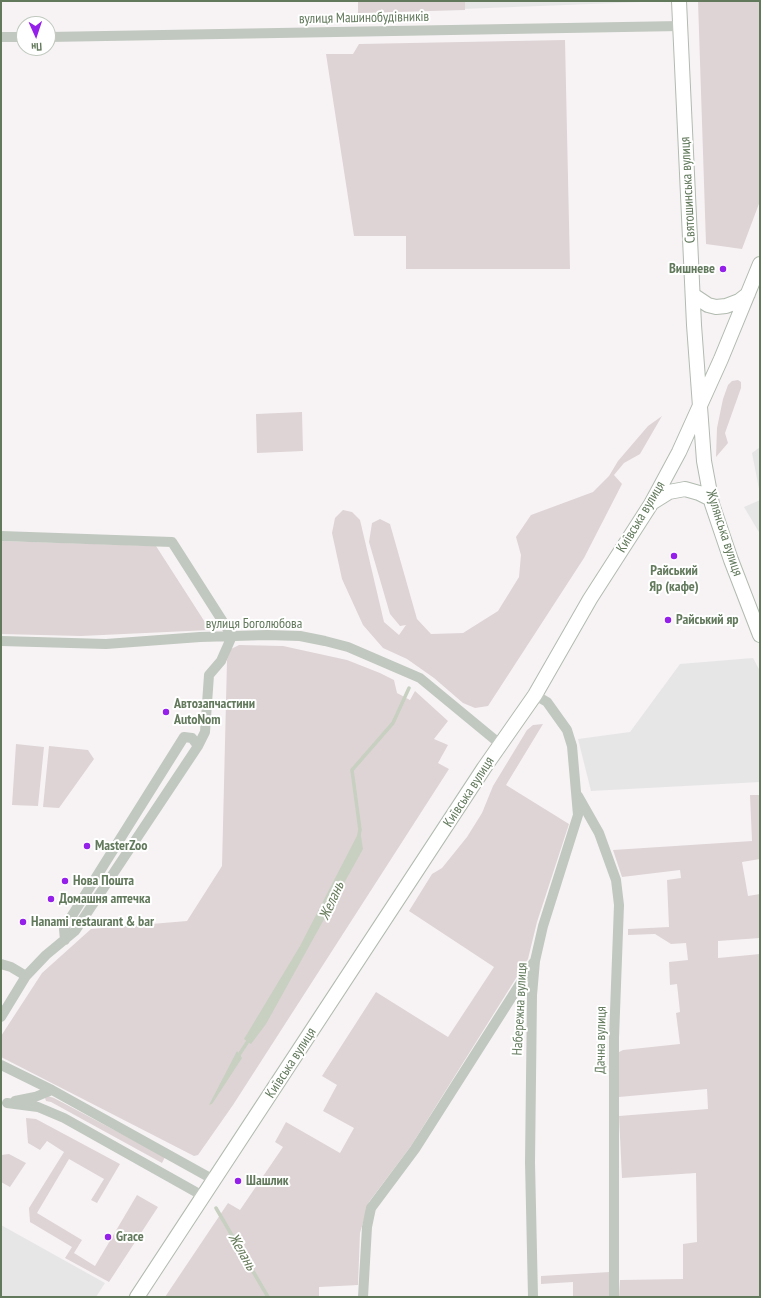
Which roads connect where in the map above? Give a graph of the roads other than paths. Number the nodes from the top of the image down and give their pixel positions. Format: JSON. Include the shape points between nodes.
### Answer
{"nodes":[{"id":1,"x":679,"y":1,"type":"edge"},
{"id":2,"x":681,"y":26,"type":"junction"},
{"id":3,"x":16,"y":37,"type":"edge"},
{"id":4,"x":56,"y":37,"type":"edge"},
{"id":5,"x":1,"y":38,"type":"edge"},
{"id":6,"x":760,"y":264,"type":"edge"},
{"id":7,"x":748,"y":294,"type":"junction"},
{"id":8,"x":693,"y":296,"type":"junction"},
{"id":9,"x":701,"y":403,"type":"junction"},
{"id":10,"x":711,"y":499,"type":"junction"},
{"id":11,"x":651,"y":504,"type":"junction"},
{"id":12,"x":1,"y":536,"type":"edge"},
{"id":13,"x":760,"y":635,"type":"edge"},
{"id":14,"x":232,"y":636,"type":"junction"},
{"id":15,"x":1,"y":641,"type":"edge"},
{"id":16,"x":535,"y":695,"type":"junction"},
{"id":17,"x":500,"y":744,"type":"junction"},
{"id":18,"x":198,"y":746,"type":"junction"},
{"id":19,"x":575,"y":792,"type":"junction"},
{"id":20,"x":65,"y":940,"type":"junction"},
{"id":21,"x":535,"y":961,"type":"junction"},
{"id":22,"x":1,"y":964,"type":"edge"},
{"id":23,"x":26,"y":976,"type":"junction"},
{"id":24,"x":1,"y":1017,"type":"edge"},
{"id":25,"x":1,"y":1065,"type":"edge"},
{"id":26,"x":52,"y":1090,"type":"junction"},
{"id":27,"x":4,"y":1104,"type":"edge"},
{"id":28,"x":214,"y":1180,"type":"junction"},
{"id":29,"x":203,"y":1196,"type":"junction"},
{"id":30,"x":137,"y":1297,"type":"edge"},
{"id":31,"x":363,"y":1297,"type":"edge"},
{"id":32,"x":533,"y":1297,"type":"edge"},
{"id":33,"x":614,"y":1297,"type":"edge"}],
"edges":[{"from":1,"to":2,"type":"main road","name":"Святошинська вулиця"},
{"from":2,"to":4,"type":"street","name":"вулиця Машинобудівників"},
{"from":2,"to":8,"type":"main road","name":"Святошинська вулиця"},
{"from":3,"to":5,"type":"street"},
{"from":6,"to":7,"type":"main road","name":"Київська вулиця"},
{"from":7,"to":8,"type":"main road","via":[[739,301],[716,307]]},
{"from":7,"to":9,"type":"main road","name":"Київська вулиця"},
{"from":8,"to":9,"type":"main road","name":"Святошинська вулиця"},
{"from":9,"to":10,"type":"main road","name":"Жулянська вулиця","via":[[704,461]]},
{"from":9,"to":11,"type":"main road","name":"Київська вулиця","via":[[679,452]]},
{"from":10,"to":11,"type":"main road","via":[[685,489],[669,492]]},
{"from":10,"to":13,"type":"main road","name":"Жулянська вулиця","via":[[730,560]]},
{"from":11,"to":16,"type":"main road","name":"Київська вулиця","via":[[590,599]]},
{"from":12,"to":14,"type":"street","via":[[172,542]]},
{"from":14,"to":15,"type":"street","name":"вулиця Боголюбова","via":[[106,644]]},
{"from":14,"to":17,"type":"street","name":"вулиця Боголюбова","via":[[300,636],[348,647],[420,678]]},
{"from":14,"to":18,"type":"street","via":[[221,661],[209,675],[205,732]]},
{"from":16,"to":17,"type":"main road","name":"Київська вулиця"},
{"from":16,"to":19,"type":"street","name":"Набережна вулиця","via":[[547,702],[567,730],[572,746]]},
{"from":17,"to":28,"type":"main road","name":"Київська вулиця"},
{"from":18,"to":20,"type":"street","via":[[75,931]]},
{"from":18,"to":20,"type":"street","via":[[192,738],[184,737],[68,922],[64,929]]},
{"from":19,"to":21,"type":"street","name":"Набережна вулиця","via":[[578,816],[543,926]]},
{"from":19,"to":33,"type":"street","name":"Дачна вулиця","via":[[599,833],[616,880],[619,905],[614,1038]]},
{"from":20,"to":23,"type":"street"},
{"from":21,"to":31,"type":"street","via":[[415,1150],[372,1208],[367,1227]]},
{"from":21,"to":32,"type":"street","name":"Набережна вулиця","via":[[532,995],[530,1162]]},
{"from":22,"to":23,"type":"street"},
{"from":23,"to":24,"type":"street"},
{"from":25,"to":26,"type":"street"},
{"from":26,"to":27,"type":"street"},
{"from":26,"to":28,"type":"street"},
{"from":27,"to":29,"type":"street","via":[[38,1107],[64,1118]]},
{"from":28,"to":29,"type":"main road","name":"Київська вулиця"},
{"from":29,"to":30,"type":"main road","name":"Київська вулиця"}]}
